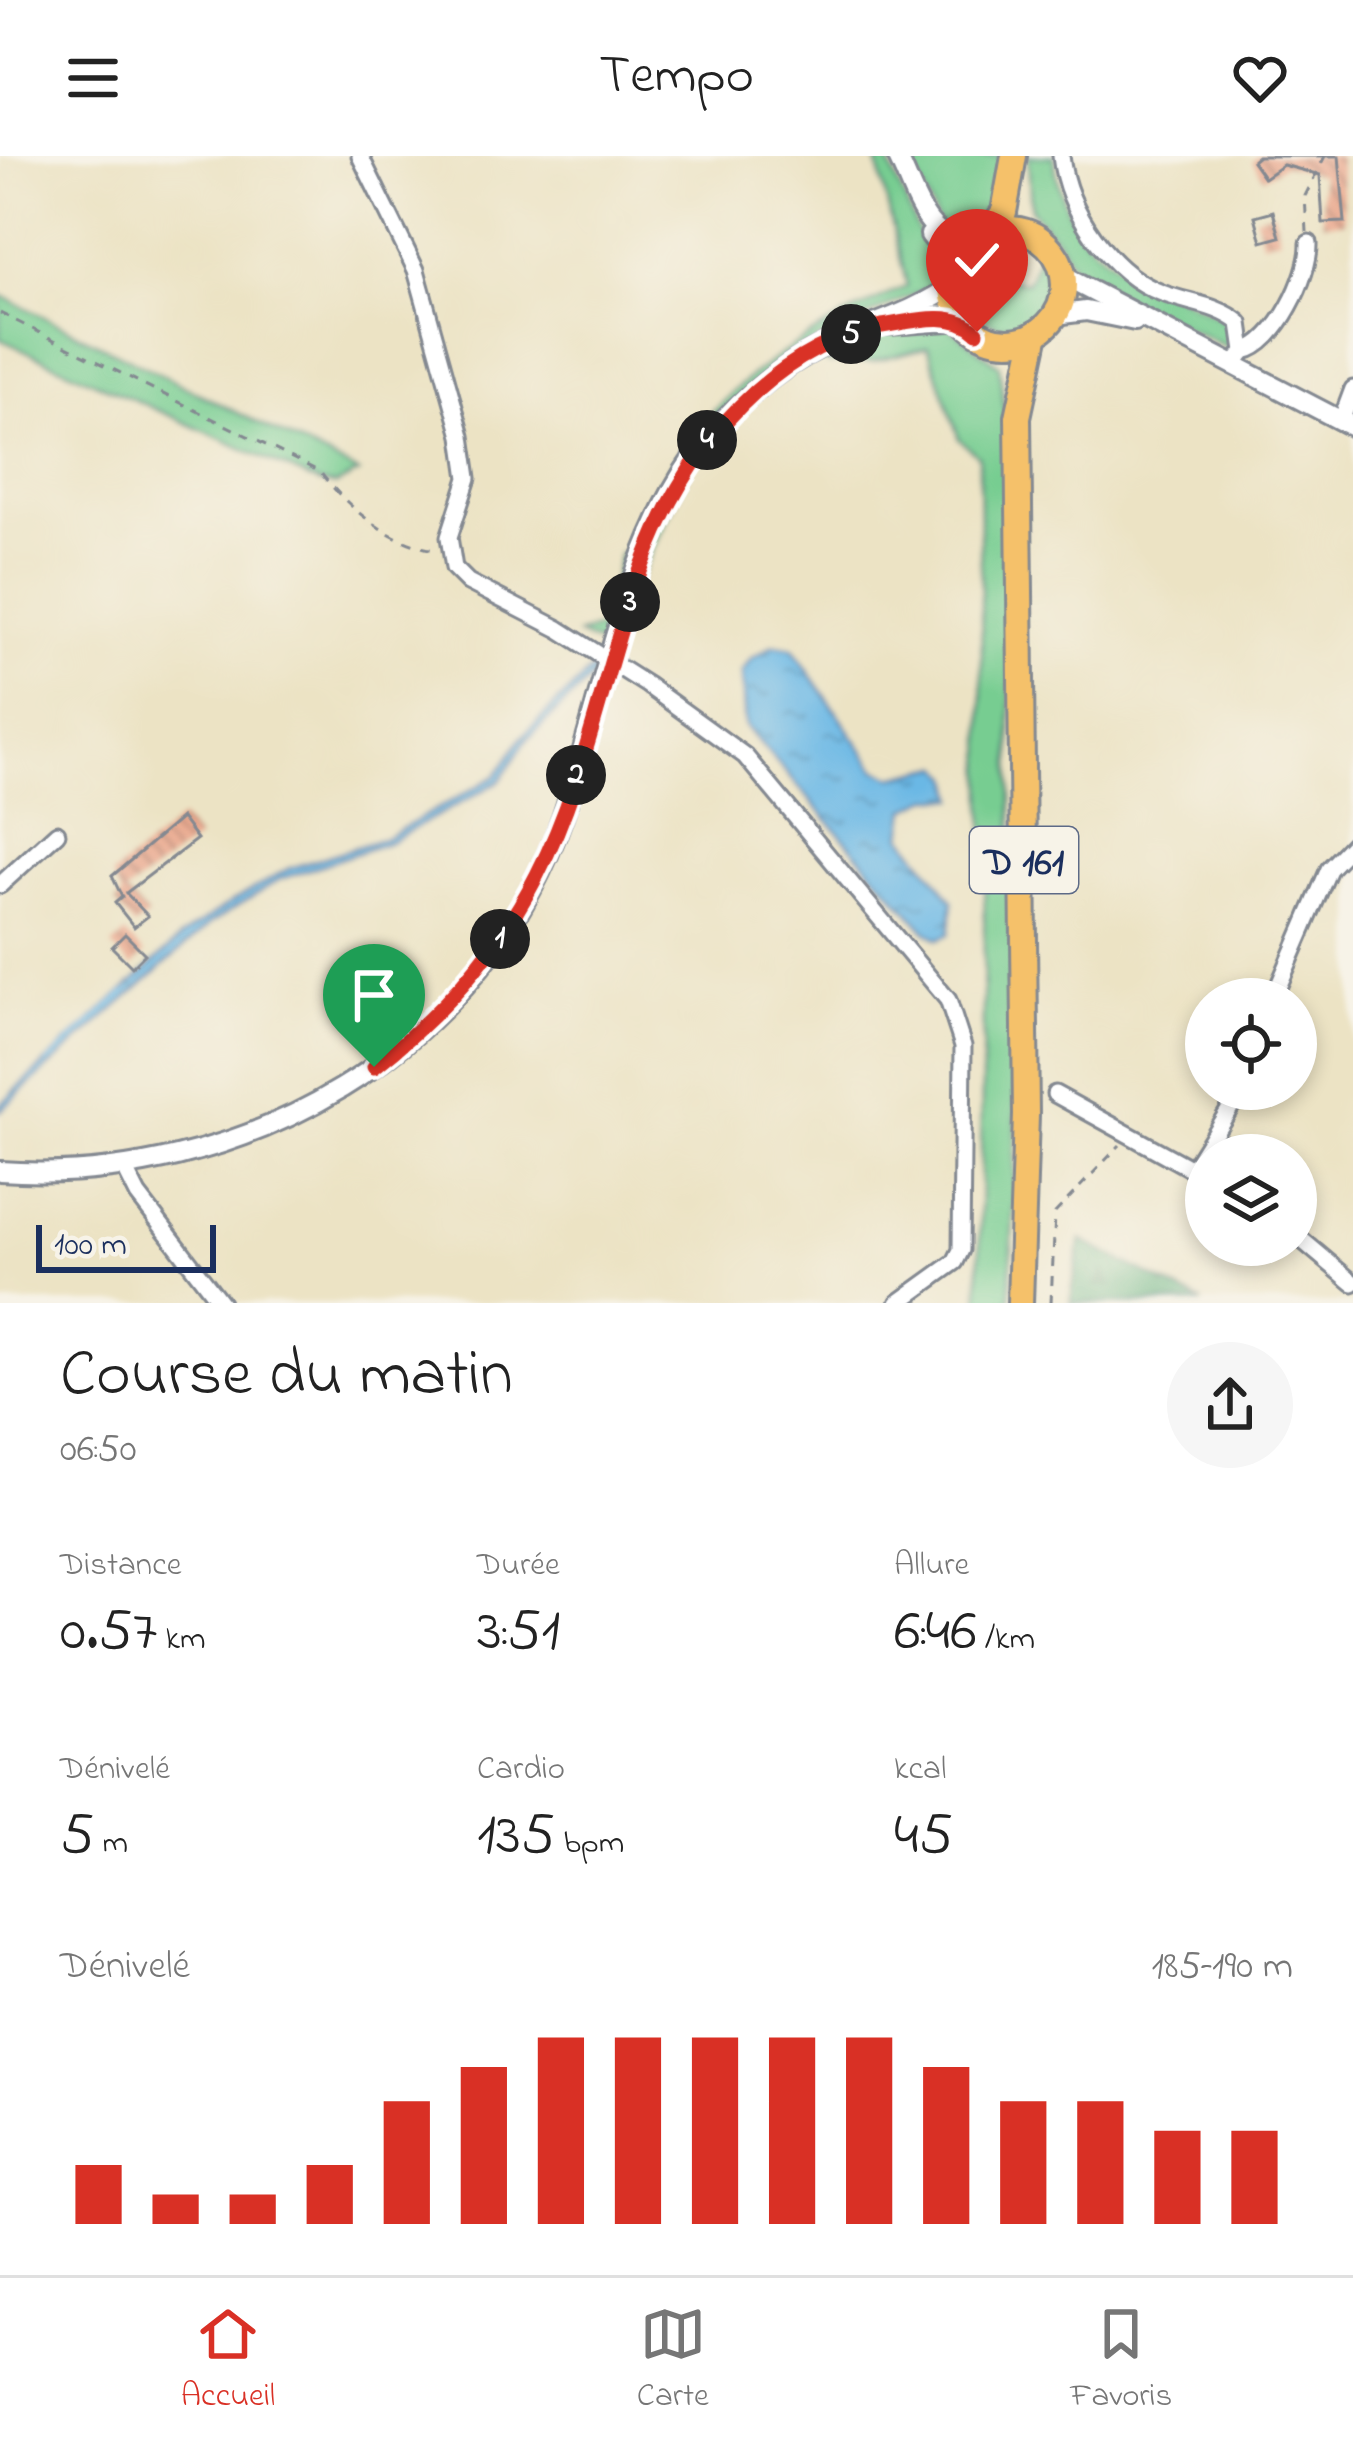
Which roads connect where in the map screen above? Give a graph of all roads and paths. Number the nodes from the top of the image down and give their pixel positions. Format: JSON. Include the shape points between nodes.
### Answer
{"nodes":[{"id":1,"x":360,"y":156,"type":"edge"},
{"id":2,"x":897,"y":156,"type":"edge"},
{"id":3,"x":1016,"y":156,"type":"edge"},
{"id":4,"x":1060,"y":156,"type":"edge"},
{"id":5,"x":1325,"y":156,"type":"edge"},
{"id":6,"x":1031,"y":234,"type":"junction"},
{"id":7,"x":1309,"y":244,"type":"joint"},
{"id":8,"x":966,"y":257,"type":"junction"},
{"id":9,"x":1063,"y":276,"type":"junction"},
{"id":10,"x":0,"y":313,"type":"edge"},
{"id":11,"x":964,"y":320,"type":"junction"},
{"id":12,"x":1046,"y":324,"type":"junction"},
{"id":13,"x":1157,"y":325,"type":"junction"},
{"id":14,"x":860,"y":330,"type":"junction"},
{"id":15,"x":994,"y":339,"type":"junction"},
{"id":16,"x":1239,"y":358,"type":"junction"},
{"id":17,"x":1353,"y":389,"type":"edge"},
{"id":18,"x":1018,"y":417,"type":"junction"},
{"id":19,"x":1347,"y":424,"type":"edge"},
{"id":20,"x":448,"y":552,"type":"junction"},
{"id":21,"x":611,"y":663,"type":"junction"},
{"id":22,"x":57,"y":833,"type":"dead end"},
{"id":23,"x":1353,"y":844,"type":"edge"},
{"id":24,"x":0,"y":885,"type":"edge"},
{"id":25,"x":1282,"y":978,"type":"edge"},
{"id":26,"x":1055,"y":1094,"type":"dead end"},
{"id":27,"x":1129,"y":1136,"type":"junction"},
{"id":28,"x":1185,"y":1166,"type":"edge"},
{"id":29,"x":125,"y":1169,"type":"junction"},
{"id":30,"x":0,"y":1172,"type":"edge"},
{"id":31,"x":1317,"y":1253,"type":"edge"},
{"id":32,"x":1353,"y":1283,"type":"edge"},
{"id":33,"x":221,"y":1303,"type":"edge"},
{"id":34,"x":898,"y":1303,"type":"edge"},
{"id":35,"x":1020,"y":1303,"type":"edge"},
{"id":36,"x":1051,"y":1303,"type":"edge"}],
"edges":[{"from":1,"to":20,"type":"street","via":[[416,270],[462,436],[468,478]]},
{"from":2,"to":8,"type":"street","via":[[919,208]]},
{"from":3,"to":6,"type":"main road"},
{"from":3,"to":8,"type":"main road","via":[[1004,212]]},
{"from":4,"to":16,"type":"street","via":[[1075,206],[1107,254],[1145,286],[1240,323]]},
{"from":5,"to":7,"type":"path","via":[[1305,196]]},
{"from":6,"to":8,"type":"main road"},
{"from":6,"to":9,"type":"main road"},
{"from":7,"to":16,"type":"street","via":[[1304,273],[1263,344]]},
{"from":8,"to":11,"type":"main road"},
{"from":8,"to":14,"type":"street","via":[[936,298]]},
{"from":9,"to":12,"type":"main road"},
{"from":9,"to":13,"type":"street"},
{"from":10,"to":20,"type":"path","via":[[320,472],[343,501],[396,538]]},
{"from":11,"to":14,"type":"street"},
{"from":11,"to":15,"type":"main road"},
{"from":12,"to":13,"type":"street","via":[[1086,311]]},
{"from":12,"to":15,"type":"main road"},
{"from":12,"to":18,"type":"main road","number":"D 161"},
{"from":13,"to":16,"type":"street"},
{"from":14,"to":21,"type":"street","via":[[784,369],[697,453],[652,533]]},
{"from":15,"to":18,"type":"main road","number":"D 161","via":[[1010,369]]},
{"from":16,"to":19,"type":"street"},
{"from":17,"to":19,"type":"street"},
{"from":18,"to":35,"type":"main road","number":"D 161","via":[[1026,1115]]},
{"from":20,"to":21,"type":"street","via":[[468,582]]},
{"from":21,"to":29,"type":"street","via":[[537,875],[505,932],[445,1006],[374,1067],[302,1112],[224,1147]]},
{"from":21,"to":34,"type":"street","via":[[745,756],[948,1000],[963,1046],[961,1250]]},
{"from":22,"to":24,"type":"street"},
{"from":23,"to":25,"type":"street","via":[[1329,869]]},
{"from":26,"to":27,"type":"street"},
{"from":27,"to":28,"type":"street"},
{"from":27,"to":36,"type":"path","via":[[1055,1213]]},
{"from":29,"to":30,"type":"street"},
{"from":29,"to":33,"type":"street"},
{"from":31,"to":32,"type":"street"}]}
